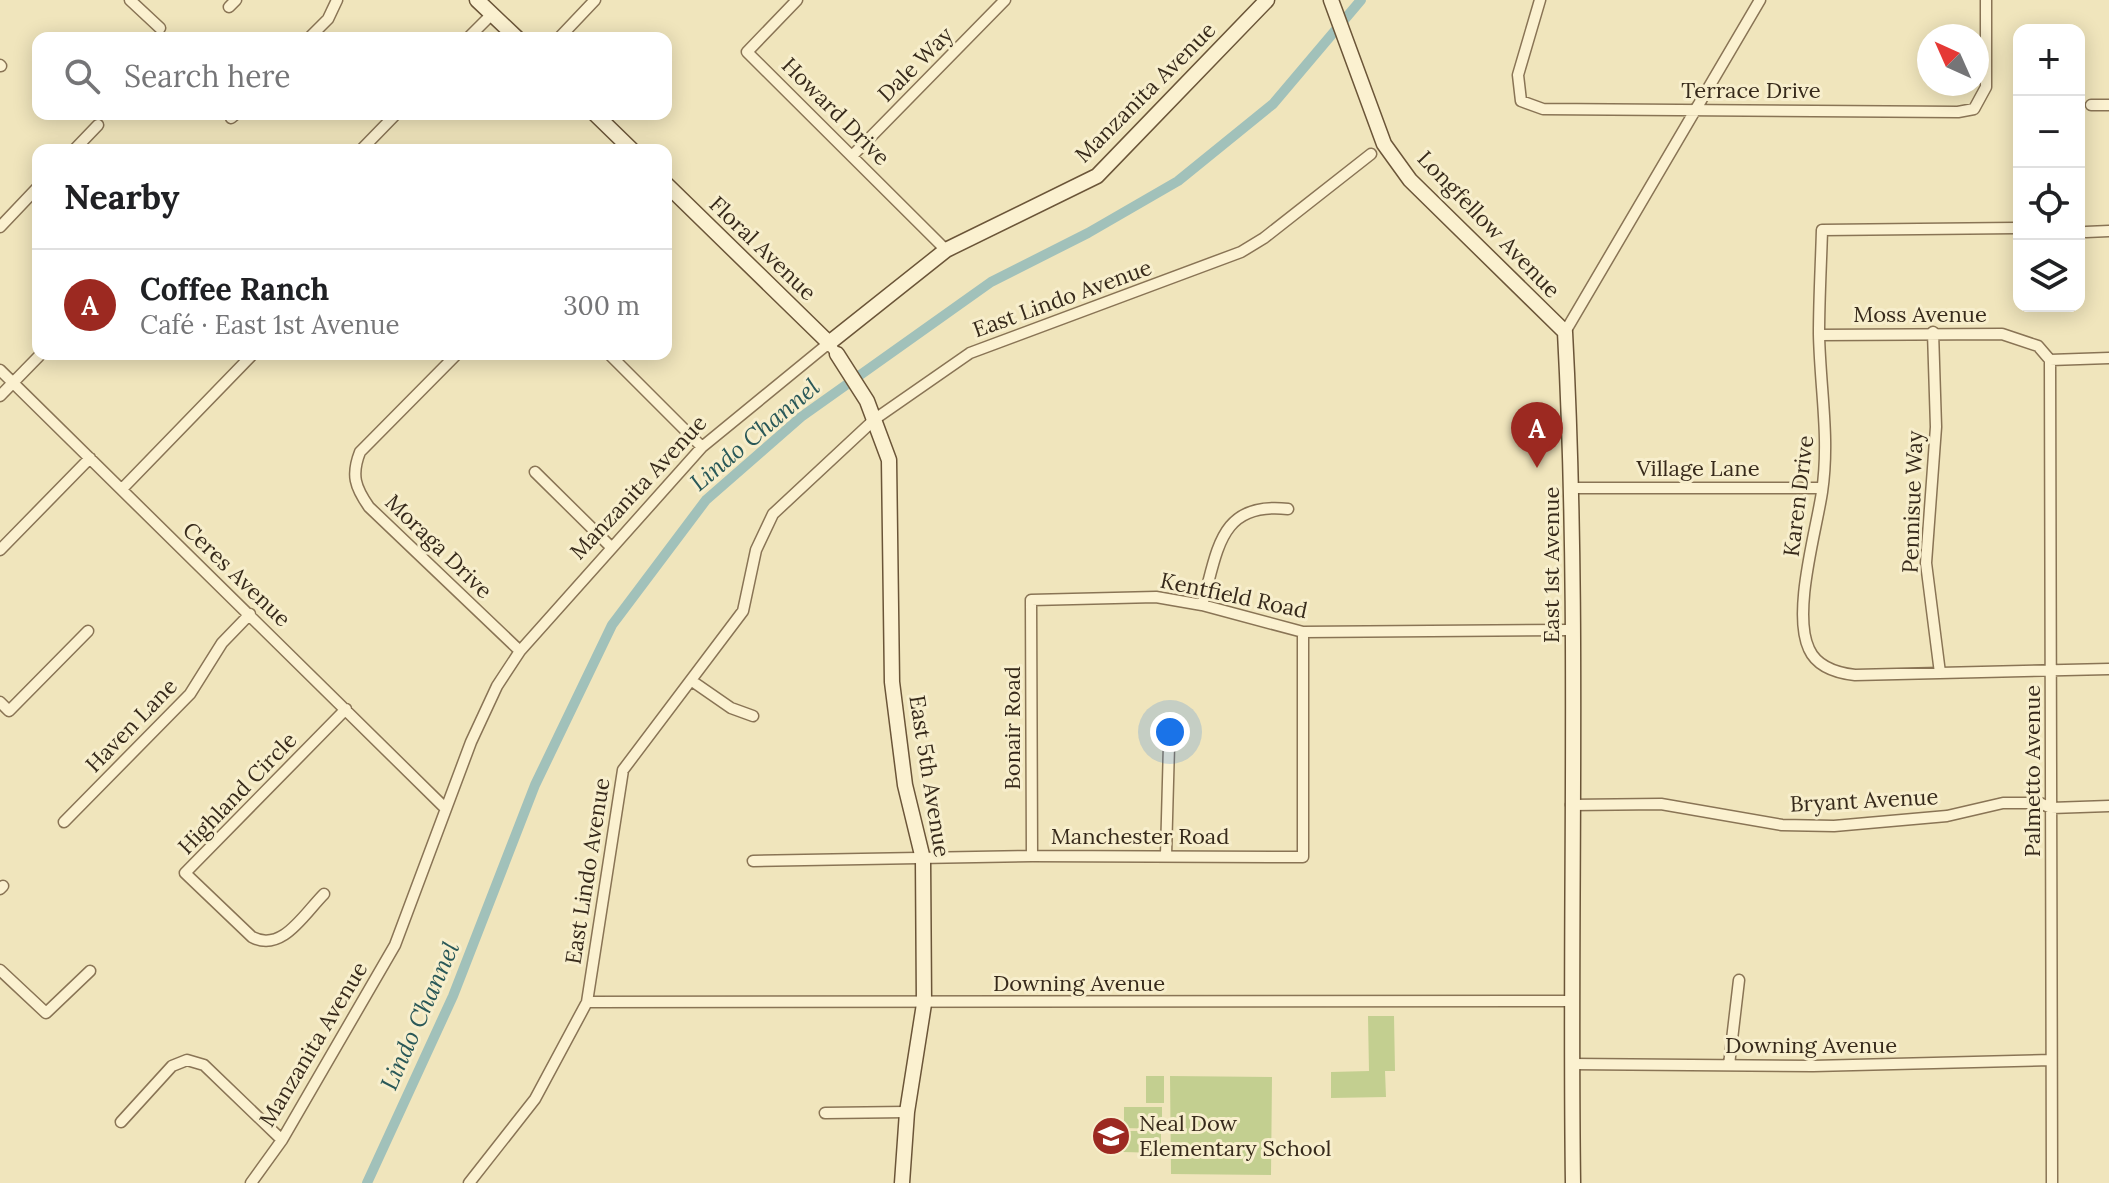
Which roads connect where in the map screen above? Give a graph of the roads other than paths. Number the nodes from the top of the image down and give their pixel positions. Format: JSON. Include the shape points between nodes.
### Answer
{"nodes":[{"id":1,"x":130,"y":0,"type":"edge"},
{"id":2,"x":337,"y":0,"type":"edge"},
{"id":3,"x":477,"y":0,"type":"edge"},
{"id":4,"x":595,"y":0,"type":"edge"},
{"id":5,"x":797,"y":0,"type":"edge"},
{"id":6,"x":1005,"y":0,"type":"edge"},
{"id":7,"x":1267,"y":0,"type":"edge"},
{"id":8,"x":1331,"y":0,"type":"edge"},
{"id":9,"x":1540,"y":0,"type":"edge"},
{"id":10,"x":1760,"y":0,"type":"edge"},
{"id":11,"x":1986,"y":0,"type":"edge"},
{"id":12,"x":492,"y":14,"type":"junction"},
{"id":13,"x":160,"y":28,"type":"dead end"},
{"id":14,"x":315,"y":32,"type":"edge"},
{"id":15,"x":474,"y":32,"type":"edge"},
{"id":16,"x":511,"y":32,"type":"edge"},
{"id":17,"x":565,"y":32,"type":"edge"},
{"id":18,"x":2091,"y":105,"type":"dead end"},
{"id":19,"x":2109,"y":105,"type":"edge"},
{"id":20,"x":1696,"y":110,"type":"junction"},
{"id":21,"x":390,"y":120,"type":"edge"},
{"id":22,"x":601,"y":120,"type":"edge"},
{"id":23,"x":98,"y":125,"type":"dead end"},
{"id":24,"x":80,"y":144,"type":"edge"},
{"id":25,"x":367,"y":144,"type":"edge"},
{"id":26,"x":626,"y":144,"type":"edge"},
{"id":27,"x":1371,"y":154,"type":"dead end"},
{"id":28,"x":852,"y":156,"type":"junction"},
{"id":29,"x":672,"y":190,"type":"edge"},
{"id":30,"x":32,"y":193,"type":"edge"},
{"id":31,"x":0,"y":227,"type":"edge"},
{"id":32,"x":2013,"y":228,"type":"edge"},
{"id":33,"x":2109,"y":231,"type":"edge"},
{"id":34,"x":2086,"y":232,"type":"dead end"},
{"id":35,"x":946,"y":250,"type":"junction"},
{"id":36,"x":1565,"y":332,"type":"junction"},
{"id":37,"x":1933,"y":332,"type":"junction"},
{"id":38,"x":1819,"y":335,"type":"junction"},
{"id":39,"x":833,"y":349,"type":"junction"},
{"id":40,"x":2109,"y":358,"type":"edge"},
{"id":41,"x":35,"y":360,"type":"edge"},
{"id":42,"x":247,"y":360,"type":"edge"},
{"id":43,"x":451,"y":360,"type":"edge"},
{"id":44,"x":615,"y":360,"type":"edge"},
{"id":45,"x":2050,"y":360,"type":"junction"},
{"id":46,"x":0,"y":370,"type":"edge"},
{"id":47,"x":13,"y":383,"type":"junction"},
{"id":48,"x":0,"y":396,"type":"edge"},
{"id":49,"x":875,"y":419,"type":"junction"},
{"id":50,"x":702,"y":447,"type":"junction"},
{"id":51,"x":90,"y":458,"type":"junction"},
{"id":52,"x":535,"y":472,"type":"dead end"},
{"id":53,"x":1574,"y":488,"type":"junction"},
{"id":54,"x":1822,"y":488,"type":"junction"},
{"id":55,"x":122,"y":489,"type":"junction"},
{"id":56,"x":1288,"y":509,"type":"dead end"},
{"id":57,"x":611,"y":547,"type":"junction"},
{"id":58,"x":0,"y":550,"type":"edge"},
{"id":59,"x":1031,"y":600,"type":"joint"},
{"id":60,"x":1202,"y":605,"type":"junction"},
{"id":61,"x":250,"y":614,"type":"junction"},
{"id":62,"x":1572,"y":630,"type":"junction"},
{"id":63,"x":88,"y":631,"type":"dead end"},
{"id":64,"x":1303,"y":632,"type":"junction"},
{"id":65,"x":520,"y":651,"type":"junction"},
{"id":66,"x":2109,"y":669,"type":"edge"},
{"id":67,"x":2053,"y":670,"type":"junction"},
{"id":68,"x":1940,"y":673,"type":"junction"},
{"id":69,"x":692,"y":681,"type":"junction"},
{"id":70,"x":0,"y":702,"type":"edge"},
{"id":71,"x":346,"y":709,"type":"junction"},
{"id":72,"x":753,"y":716,"type":"dead end"},
{"id":73,"x":1169,"y":745,"type":"dead end"},
{"id":74,"x":1571,"y":805,"type":"junction"},
{"id":75,"x":2109,"y":806,"type":"edge"},
{"id":76,"x":444,"y":807,"type":"junction"},
{"id":77,"x":2051,"y":808,"type":"junction"},
{"id":78,"x":64,"y":822,"type":"dead end"},
{"id":79,"x":1166,"y":855,"type":"junction"},
{"id":80,"x":1032,"y":856,"type":"junction"},
{"id":81,"x":923,"y":859,"type":"junction"},
{"id":82,"x":753,"y":861,"type":"dead end"},
{"id":83,"x":324,"y":894,"type":"dead end"},
{"id":84,"x":0,"y":970,"type":"edge"},
{"id":85,"x":90,"y":971,"type":"dead end"},
{"id":86,"x":1739,"y":980,"type":"dead end"},
{"id":87,"x":1571,"y":1001,"type":"junction"},
{"id":88,"x":587,"y":1002,"type":"junction"},
{"id":89,"x":924,"y":1004,"type":"junction"},
{"id":90,"x":2051,"y":1060,"type":"junction"},
{"id":91,"x":1571,"y":1064,"type":"junction"},
{"id":92,"x":1729,"y":1065,"type":"junction"},
{"id":93,"x":907,"y":1112,"type":"junction"},
{"id":94,"x":825,"y":1113,"type":"dead end"},
{"id":95,"x":121,"y":1122,"type":"dead end"},
{"id":96,"x":282,"y":1140,"type":"junction"},
{"id":97,"x":251,"y":1183,"type":"edge"},
{"id":98,"x":469,"y":1183,"type":"edge"},
{"id":99,"x":902,"y":1183,"type":"edge"},
{"id":100,"x":1573,"y":1183,"type":"edge"},
{"id":101,"x":2052,"y":1183,"type":"edge"}],
"edges":[{"from":1,"to":13,"type":"street"},
{"from":2,"to":14,"type":"street"},
{"from":3,"to":12,"type":"street"},
{"from":4,"to":17,"type":"street"},
{"from":5,"to":28,"type":"street","name":"Howard Drive","via":[[747,52]]},
{"from":6,"to":28,"type":"street","name":"Dale Way"},
{"from":7,"to":35,"type":"street","name":"Manzanita Avenue","via":[[1097,176]]},
{"from":8,"to":36,"type":"street","name":"Longfellow Avenue","via":[[1384,144],[1410,180]]},
{"from":9,"to":20,"type":"street","name":"Terrace Drive","via":[[1518,75],[1521,101],[1543,109]]},
{"from":10,"to":20,"type":"street"},
{"from":11,"to":20,"type":"street","name":"Terrace Drive","via":[[1986,87],[1974,109]]},
{"from":12,"to":15,"type":"street"},
{"from":12,"to":16,"type":"street"},
{"from":18,"to":19,"type":"street"},
{"from":20,"to":36,"type":"street"},
{"from":21,"to":25,"type":"street"},
{"from":22,"to":26,"type":"street"},
{"from":23,"to":24,"type":"street"},
{"from":27,"to":49,"type":"street","name":"East Lindo Avenue","via":[[1241,252],[1005,337],[970,353]]},
{"from":28,"to":35,"type":"street","name":"Howard Drive"},
{"from":29,"to":39,"type":"street","name":"Floral Avenue"},
{"from":30,"to":31,"type":"street"},
{"from":32,"to":38,"type":"street","name":"Karen Drive","via":[[1822,230]]},
{"from":33,"to":34,"type":"street"},
{"from":35,"to":39,"type":"street","name":"Manzanita Avenue"},
{"from":36,"to":53,"type":"street","name":"East 1st Avenue"},
{"from":37,"to":38,"type":"street","name":"Moss Avenue"},
{"from":37,"to":45,"type":"street","name":"Moss Avenue","via":[[2002,334],[2038,346]]},
{"from":37,"to":68,"type":"street","name":"Pennisue Way","via":[[1936,427],[1926,563]]},
{"from":38,"to":54,"type":"street","name":"Karen Drive","via":[[1827,435]]},
{"from":39,"to":49,"type":"street","name":"East 5th Avenue"},
{"from":39,"to":50,"type":"street","name":"Manzanita Avenue"},
{"from":40,"to":45,"type":"street"},
{"from":41,"to":47,"type":"street"},
{"from":42,"to":55,"type":"street"},
{"from":43,"to":65,"type":"street","name":"Moraga Drive","via":[[360,452],[353,471],[357,491]]},
{"from":44,"to":50,"type":"street"},
{"from":45,"to":67,"type":"street","name":"Palmetto Avenue"},
{"from":46,"to":47,"type":"street","name":"Ceres Avenue"},
{"from":47,"to":48,"type":"street"},
{"from":47,"to":51,"type":"street","name":"Ceres Avenue"},
{"from":49,"to":69,"type":"street","name":"East Lindo Avenue","via":[[773,514],[756,550],[743,611]]},
{"from":49,"to":81,"type":"street","name":"East 5th Avenue","via":[[892,489],[892,682]]},
{"from":50,"to":57,"type":"street","name":"Manzanita Avenue"},
{"from":51,"to":55,"type":"street","name":"Ceres Avenue"},
{"from":51,"to":58,"type":"street"},
{"from":52,"to":57,"type":"street"},
{"from":53,"to":54,"type":"street","name":"Village Lane"},
{"from":53,"to":62,"type":"street","name":"East 1st Avenue"},
{"from":54,"to":68,"type":"street","name":"Karen Drive","via":[[1807,580],[1804,620],[1809,651],[1840,673]]},
{"from":55,"to":61,"type":"street","name":"Ceres Avenue"},
{"from":56,"to":60,"type":"street","via":[[1250,510],[1230,524]]},
{"from":57,"to":65,"type":"street","name":"Manzanita Avenue"},
{"from":59,"to":60,"type":"street","name":"Kentfield Road","via":[[1131,596]]},
{"from":59,"to":80,"type":"street","name":"Bonair Road"},
{"from":60,"to":64,"type":"street","name":"Kentfield Road"},
{"from":61,"to":71,"type":"street","name":"Ceres Avenue"},
{"from":61,"to":78,"type":"street","name":"Haven Lane","via":[[222,643],[190,694]]},
{"from":62,"to":64,"type":"street","name":"Kentfield Road"},
{"from":62,"to":74,"type":"street","name":"East 1st Avenue"},
{"from":63,"to":70,"type":"street","via":[[9,711]]},
{"from":64,"to":79,"type":"street","name":"Manchester Road","via":[[1303,857]]},
{"from":65,"to":76,"type":"street","name":"Manzanita Avenue","via":[[484,712]]},
{"from":66,"to":67,"type":"street","name":"Karen Drive"},
{"from":67,"to":68,"type":"street","name":"Karen Drive"},
{"from":67,"to":77,"type":"street","name":"Palmetto Avenue"},
{"from":69,"to":72,"type":"street","via":[[731,708]]},
{"from":69,"to":88,"type":"street","name":"East Lindo Avenue","via":[[629,760],[619,781]]},
{"from":71,"to":76,"type":"street","name":"Ceres Avenue"},
{"from":71,"to":83,"type":"street","name":"Highland Circle","via":[[185,873],[264,944],[276,942]]},
{"from":73,"to":79,"type":"street"},
{"from":74,"to":77,"type":"street","name":"Bryant Avenue","via":[[1661,804],[1782,825],[1834,826],[1947,816],[2003,803]]},
{"from":74,"to":87,"type":"street","name":"East 1st Avenue"},
{"from":75,"to":77,"type":"street","name":"Bryant Avenue"},
{"from":76,"to":96,"type":"street","name":"Manzanita Avenue","via":[[395,945]]},
{"from":77,"to":90,"type":"street","name":"Palmetto Avenue"},
{"from":79,"to":80,"type":"street","name":"Manchester Road"},
{"from":80,"to":81,"type":"street","name":"Manchester Road"},
{"from":81,"to":82,"type":"street","name":"Manchester Road"},
{"from":81,"to":89,"type":"street","name":"East 5th Avenue"},
{"from":84,"to":85,"type":"street","via":[[46,1013]]},
{"from":86,"to":92,"type":"street"},
{"from":87,"to":89,"type":"street","name":"Downing Avenue"},
{"from":87,"to":91,"type":"street","name":"East 1st Avenue"},
{"from":88,"to":89,"type":"street","name":"Downing Avenue"},
{"from":88,"to":98,"type":"street","name":"East Lindo Avenue","via":[[535,1099]]},
{"from":89,"to":93,"type":"street","name":"East 5th Avenue"},
{"from":90,"to":92,"type":"street","name":"Downing Avenue"},
{"from":90,"to":101,"type":"street","name":"Palmetto Avenue"},
{"from":91,"to":92,"type":"street","name":"Downing Avenue"},
{"from":91,"to":100,"type":"street","name":"East 1st Avenue"},
{"from":93,"to":94,"type":"street"},
{"from":93,"to":99,"type":"street","name":"East 5th Avenue"},
{"from":95,"to":96,"type":"street","via":[[172,1066],[187,1060],[204,1065]]},
{"from":96,"to":97,"type":"street","name":"Manzanita Avenue"}]}
